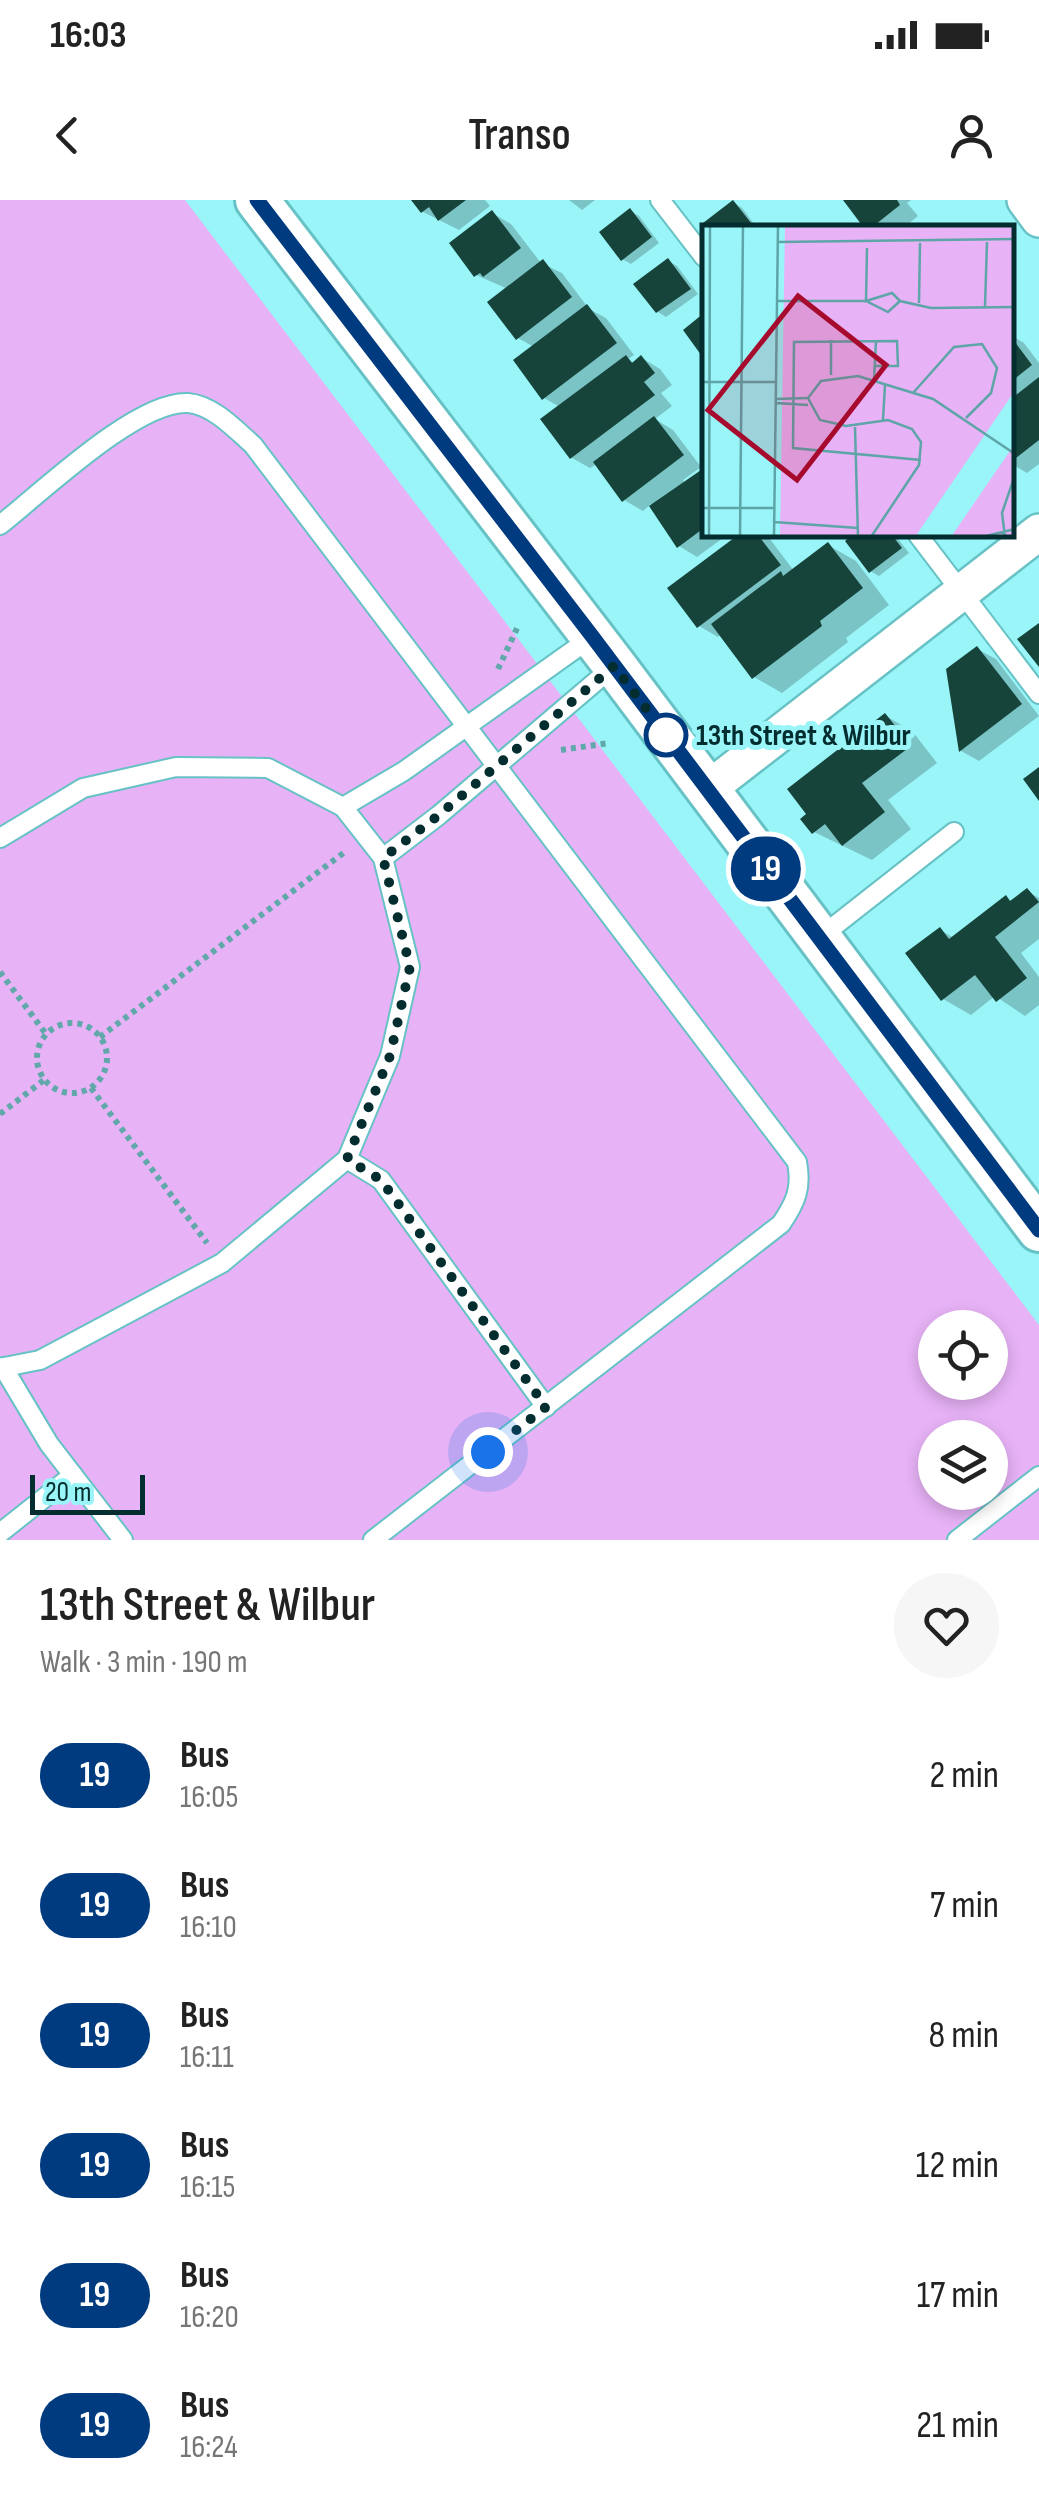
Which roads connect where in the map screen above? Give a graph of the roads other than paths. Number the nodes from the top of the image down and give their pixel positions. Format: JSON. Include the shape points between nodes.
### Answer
{"nodes":[{"id":1,"x":257,"y":200,"type":"edge"},
{"id":2,"x":660,"y":200,"type":"edge"},
{"id":3,"x":1025,"y":200,"type":"edge"},
{"id":4,"x":1039,"y":218,"type":"edge"},
{"id":5,"x":702,"y":254,"type":"edge"},
{"id":6,"x":0,"y":526,"type":"edge"},
{"id":7,"x":1039,"y":532,"type":"edge"},
{"id":8,"x":920,"y":538,"type":"edge"},
{"id":9,"x":962,"y":592,"type":"junction"},
{"id":10,"x":603,"y":651,"type":"junction"},
{"id":11,"x":1039,"y":694,"type":"edge"},
{"id":12,"x":465,"y":728,"type":"junction"},
{"id":13,"x":494,"y":766,"type":"junction"},
{"id":14,"x":708,"y":790,"type":"junction"},
{"id":15,"x":343,"y":806,"type":"junction"},
{"id":16,"x":954,"y":832,"type":"dead end"},
{"id":17,"x":0,"y":838,"type":"edge"},
{"id":18,"x":383,"y":858,"type":"junction"},
{"id":19,"x":819,"y":938,"type":"junction"},
{"id":20,"x":347,"y":1159,"type":"junction"},
{"id":21,"x":1039,"y":1230,"type":"edge"},
{"id":22,"x":2,"y":1368,"type":"edge"},
{"id":23,"x":546,"y":1407,"type":"junction"},
{"id":24,"x":73,"y":1476,"type":"junction"},
{"id":25,"x":1039,"y":1476,"type":"edge"},
{"id":26,"x":0,"y":1533,"type":"edge"},
{"id":27,"x":123,"y":1540,"type":"edge"},
{"id":28,"x":373,"y":1540,"type":"edge"},
{"id":29,"x":957,"y":1540,"type":"edge"}],
"edges":[{"from":1,"to":10,"type":"street"},
{"from":2,"to":5,"type":"lane"},
{"from":3,"to":4,"type":"street"},
{"from":6,"to":12,"type":"lane","via":[[132,420],[160,406],[190,403],[211,411],[253,445]]},
{"from":7,"to":9,"type":"street"},
{"from":8,"to":9,"type":"lane"},
{"from":9,"to":11,"type":"lane"},
{"from":9,"to":14,"type":"street"},
{"from":10,"to":12,"type":"lane"},
{"from":10,"to":13,"type":"lane"},
{"from":10,"to":14,"type":"street"},
{"from":12,"to":13,"type":"lane"},
{"from":12,"to":15,"type":"lane"},
{"from":13,"to":18,"type":"lane"},
{"from":13,"to":23,"type":"lane","via":[[797,1162],[801,1182],[782,1224]]},
{"from":14,"to":19,"type":"street"},
{"from":15,"to":17,"type":"lane","via":[[268,768],[176,767],[82,788]]},
{"from":15,"to":18,"type":"lane"},
{"from":16,"to":19,"type":"lane"},
{"from":18,"to":20,"type":"lane","via":[[410,967],[390,1056]]},
{"from":19,"to":21,"type":"street"},
{"from":20,"to":22,"type":"lane","via":[[222,1263],[40,1360]]},
{"from":20,"to":23,"type":"lane","via":[[381,1180]]},
{"from":22,"to":24,"type":"lane"},
{"from":23,"to":28,"type":"lane"},
{"from":24,"to":26,"type":"lane"},
{"from":24,"to":27,"type":"lane"},
{"from":25,"to":29,"type":"lane"}]}
